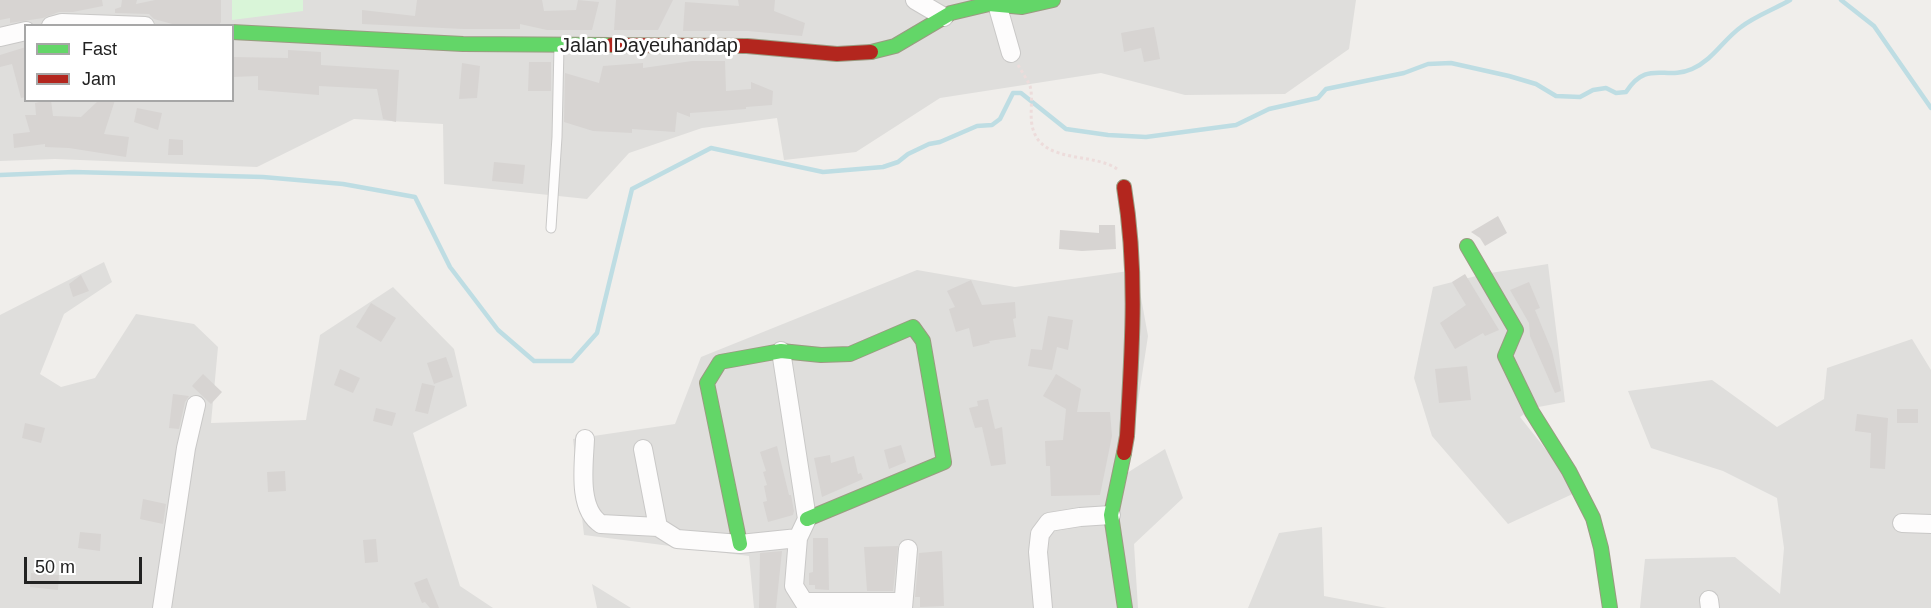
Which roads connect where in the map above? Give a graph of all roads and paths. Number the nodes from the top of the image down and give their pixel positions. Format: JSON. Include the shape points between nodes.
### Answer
{"nodes":[{"id":1,"x":915,"y":0,"type":"edge"},
{"id":2,"x":1053,"y":0,"type":"edge"},
{"id":3,"x":993,"y":4,"type":"junction"},
{"id":4,"x":948,"y":15,"type":"junction"},
{"id":5,"x":66,"y":24,"type":"edge"},
{"id":6,"x":97,"y":24,"type":"edge"},
{"id":7,"x":24,"y":31,"type":"edge"},
{"id":8,"x":234,"y":32,"type":"edge"},
{"id":9,"x":0,"y":37,"type":"edge"},
{"id":10,"x":559,"y":46,"type":"junction"},
{"id":11,"x":1011,"y":53,"type":"joint"},
{"id":12,"x":1124,"y":187,"type":"joint"},
{"id":13,"x":551,"y":228,"type":"dead end"},
{"id":14,"x":1467,"y":246,"type":"dead end"},
{"id":15,"x":781,"y":351,"type":"junction"},
{"id":16,"x":196,"y":405,"type":"dead end"},
{"id":17,"x":585,"y":439,"type":"dead end"},
{"id":18,"x":643,"y":449,"type":"dead end"},
{"id":19,"x":1111,"y":515,"type":"junction"},
{"id":20,"x":807,"y":519,"type":"junction"},
{"id":21,"x":1902,"y":523,"type":"dead end"},
{"id":22,"x":1931,"y":524,"type":"edge"},
{"id":23,"x":658,"y":527,"type":"junction"},
{"id":24,"x":798,"y":538,"type":"junction"},
{"id":25,"x":740,"y":544,"type":"junction"},
{"id":26,"x":908,"y":549,"type":"dead end"},
{"id":27,"x":903,"y":605,"type":"edge"},
{"id":28,"x":162,"y":608,"type":"edge"},
{"id":29,"x":1043,"y":608,"type":"edge"},
{"id":30,"x":1125,"y":608,"type":"edge"},
{"id":31,"x":1610,"y":608,"type":"edge"}],
"edges":[{"from":1,"to":4,"type":"street"},
{"from":2,"to":3,"type":"street","name":"Jalan Dayeuhandap","via":[[1022,7]]},
{"from":3,"to":4,"type":"street","name":"Jalan Dayeuhandap"},
{"from":3,"to":11,"type":"street"},
{"from":4,"to":10,"type":"street","name":"Jalan Dayeuhandap","via":[[895,46],[875,52],[837,54],[747,46]]},
{"from":5,"to":6,"type":"street"},
{"from":7,"to":9,"type":"street"},
{"from":8,"to":10,"type":"street","name":"Jalan Dayeuhandap"},
{"from":10,"to":13,"type":"lane"},
{"from":11,"to":12,"type":"path","via":[[1030,86],[1034,134],[1043,144],[1065,155],[1110,164],[1120,171]]},
{"from":12,"to":19,"type":"street","via":[[1130,224],[1134,328],[1127,436]]},
{"from":14,"to":31,"type":"street","via":[[1516,330],[1505,356],[1532,412],[1593,518]]},
{"from":15,"to":20,"type":"street"},
{"from":15,"to":20,"type":"street","via":[[850,354],[913,327],[923,341],[940,432],[944,462]]},
{"from":15,"to":25,"type":"street","via":[[720,362],[707,383]]},
{"from":16,"to":28,"type":"street"},
{"from":17,"to":23,"type":"street","via":[[583,486],[595,520],[601,524]]},
{"from":18,"to":23,"type":"street"},
{"from":19,"to":29,"type":"street","via":[[1049,522],[1040,534]]},
{"from":19,"to":30,"type":"street"},
{"from":20,"to":24,"type":"street"},
{"from":21,"to":22,"type":"street"},
{"from":23,"to":25,"type":"street","via":[[676,540]]},
{"from":24,"to":25,"type":"street"},
{"from":24,"to":27,"type":"street","via":[[794,586],[804,602]]},
{"from":26,"to":27,"type":"street"}]}
